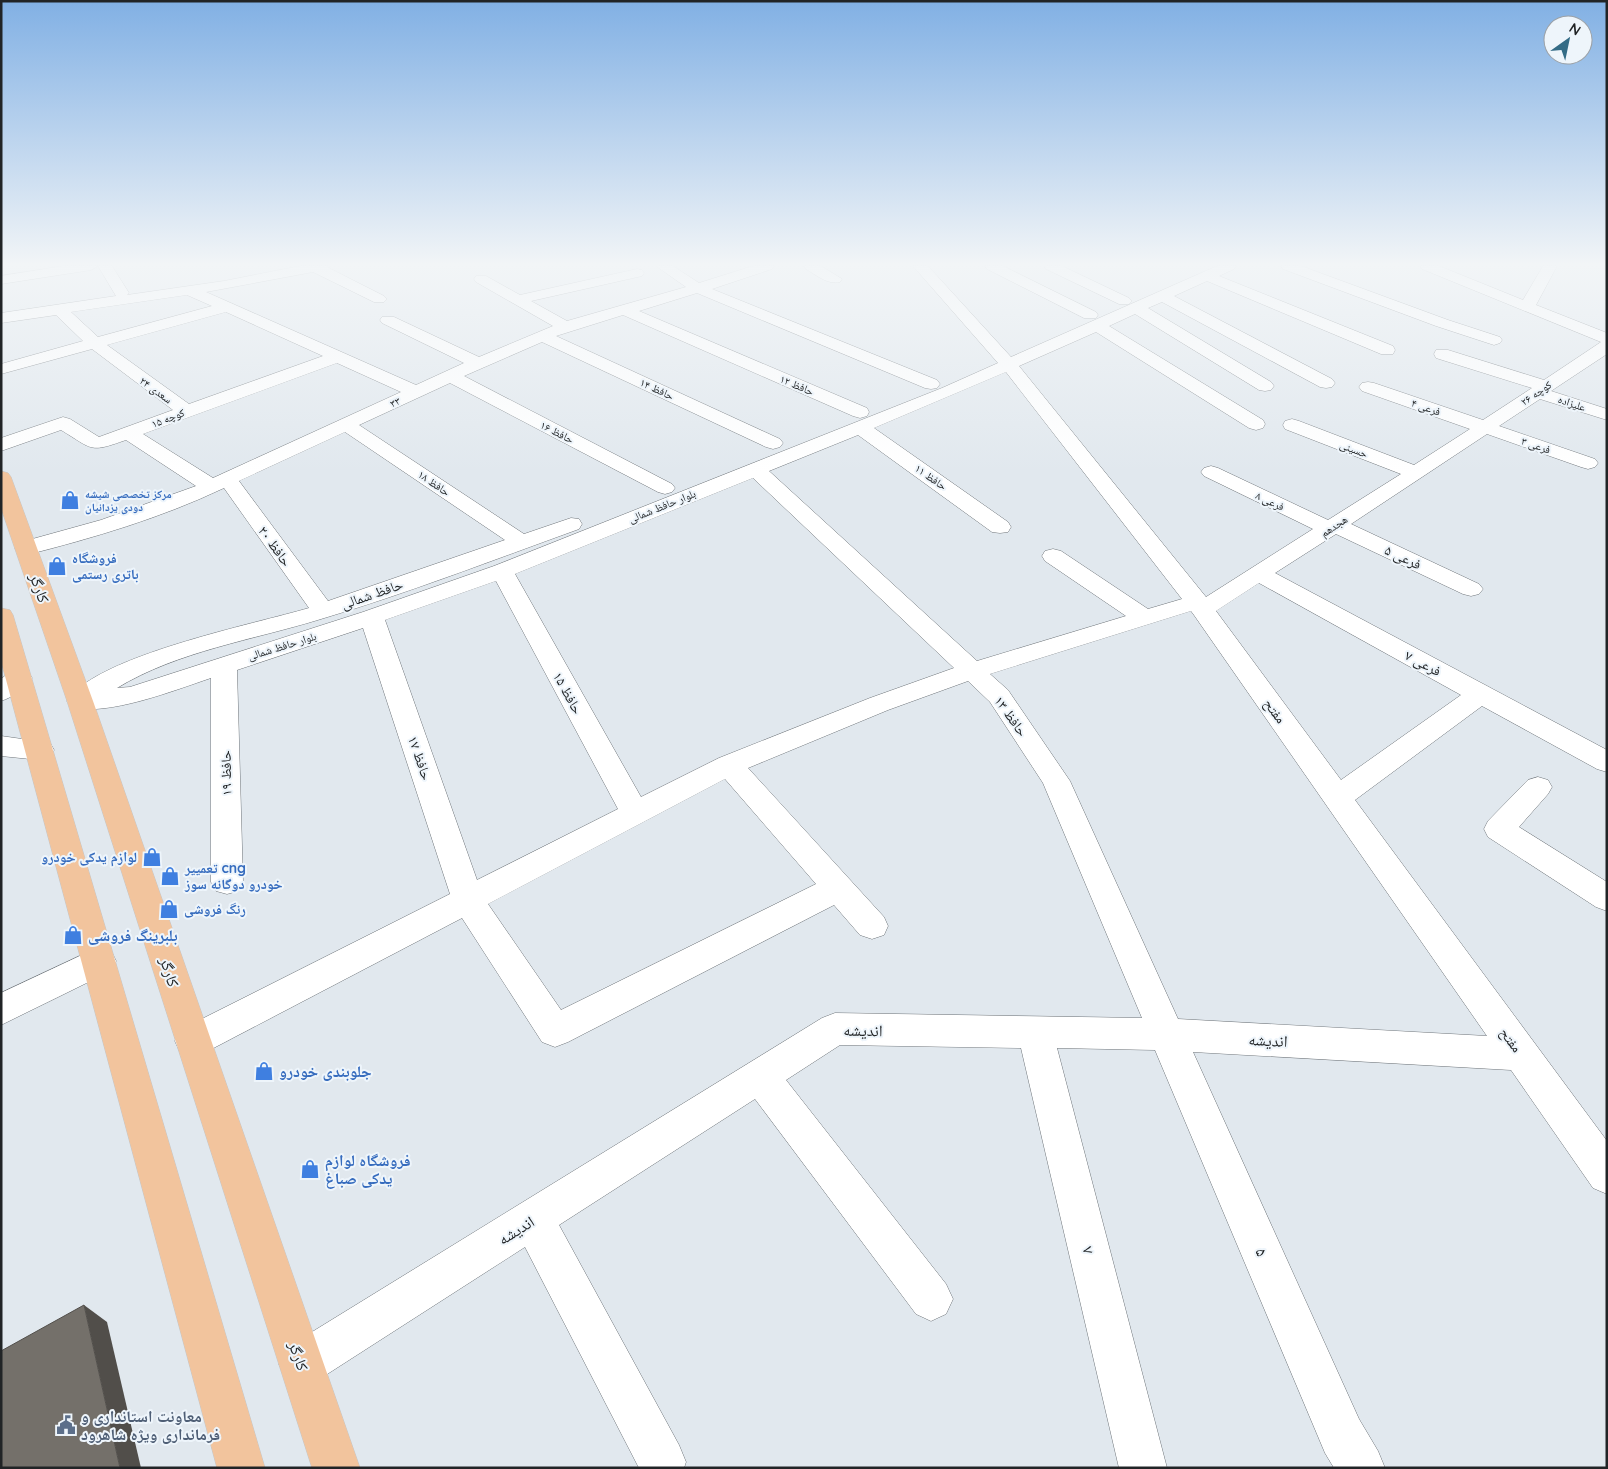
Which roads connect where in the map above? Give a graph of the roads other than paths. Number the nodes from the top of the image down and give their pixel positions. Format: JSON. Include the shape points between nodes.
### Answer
{"nodes":[{"id":1,"x":85,"y":335,"type":"edge"},
{"id":2,"x":128,"y":335,"type":"edge"},
{"id":3,"x":288,"y":335,"type":"edge"},
{"id":4,"x":418,"y":335,"type":"edge"},
{"id":5,"x":546,"y":335,"type":"edge"},
{"id":6,"x":677,"y":335,"type":"edge"},
{"id":7,"x":811,"y":335,"type":"edge"},
{"id":8,"x":983,"y":335,"type":"edge"},
{"id":9,"x":1062,"y":335,"type":"edge"},
{"id":10,"x":1116,"y":335,"type":"edge"},
{"id":11,"x":1176,"y":335,"type":"edge"},
{"id":12,"x":1235,"y":335,"type":"edge"},
{"id":13,"x":1351,"y":335,"type":"edge"},
{"id":14,"x":1476,"y":335,"type":"edge"},
{"id":15,"x":542,"y":336,"type":"junction"},
{"id":16,"x":1494,"y":340,"type":"dead end"},
{"id":17,"x":1370,"y":343,"type":"junction"},
{"id":18,"x":94,"y":344,"type":"junction"},
{"id":19,"x":1607,"y":346,"type":"edge"},
{"id":20,"x":1388,"y":350,"type":"dead end"},
{"id":21,"x":1354,"y":352,"type":"dead end"},
{"id":22,"x":1442,"y":354,"type":"dead end"},
{"id":23,"x":337,"y":357,"type":"junction"},
{"id":24,"x":1005,"y":361,"type":"junction"},
{"id":25,"x":478,"y":363,"type":"junction"},
{"id":26,"x":1,"y":369,"type":"edge"},
{"id":27,"x":450,"y":376,"type":"junction"},
{"id":28,"x":1326,"y":383,"type":"dead end"},
{"id":29,"x":931,"y":384,"type":"junction"},
{"id":30,"x":1368,"y":386,"type":"dead end"},
{"id":31,"x":1541,"y":389,"type":"junction"},
{"id":32,"x":416,"y":392,"type":"junction"},
{"id":33,"x":1223,"y":404,"type":"junction"},
{"id":34,"x":186,"y":411,"type":"junction"},
{"id":35,"x":1607,"y":415,"type":"edge"},
{"id":36,"x":860,"y":420,"type":"junction"},
{"id":37,"x":347,"y":424,"type":"junction"},
{"id":38,"x":1256,"y":424,"type":"dead end"},
{"id":39,"x":1292,"y":425,"type":"dead end"},
{"id":40,"x":1484,"y":428,"type":"junction"},
{"id":41,"x":129,"y":433,"type":"junction"},
{"id":42,"x":1465,"y":440,"type":"joint"},
{"id":43,"x":773,"y":443,"type":"junction"},
{"id":44,"x":1,"y":445,"type":"edge"},
{"id":45,"x":755,"y":460,"type":"junction"},
{"id":46,"x":1588,"y":463,"type":"dead end"},
{"id":47,"x":1211,"y":472,"type":"dead end"},
{"id":48,"x":1416,"y":473,"type":"junction"},
{"id":49,"x":1,"y":477,"type":"edge"},
{"id":50,"x":220,"y":484,"type":"junction"},
{"id":51,"x":674,"y":484,"type":"joint"},
{"id":52,"x":1000,"y":527,"type":"dead end"},
{"id":53,"x":1332,"y":527,"type":"junction"},
{"id":54,"x":522,"y":542,"type":"junction"},
{"id":55,"x":26,"y":548,"type":"junction"},
{"id":56,"x":1053,"y":556,"type":"dead end"},
{"id":57,"x":502,"y":571,"type":"junction"},
{"id":58,"x":1259,"y":574,"type":"junction"},
{"id":59,"x":1471,"y":589,"type":"dead end"},
{"id":60,"x":1200,"y":606,"type":"junction"},
{"id":61,"x":323,"y":612,"type":"junction"},
{"id":62,"x":1,"y":615,"type":"edge"},
{"id":63,"x":372,"y":616,"type":"junction"},
{"id":64,"x":1145,"y":618,"type":"junction"},
{"id":65,"x":224,"y":664,"type":"junction"},
{"id":66,"x":971,"y":670,"type":"junction"},
{"id":67,"x":10,"y":685,"type":"edge"},
{"id":68,"x":1480,"y":694,"type":"junction"},
{"id":69,"x":80,"y":701,"type":"junction"},
{"id":70,"x":1,"y":746,"type":"edge"},
{"id":71,"x":40,"y":750,"type":"junction"},
{"id":72,"x":1597,"y":757,"type":"edge"},
{"id":73,"x":729,"y":765,"type":"junction"},
{"id":74,"x":1538,"y":787,"type":"dead end"},
{"id":75,"x":1337,"y":798,"type":"junction"},
{"id":76,"x":635,"y":814,"type":"junction"},
{"id":77,"x":227,"y":882,"type":"dead end"},
{"id":78,"x":838,"y":888,"type":"junction"},
{"id":79,"x":1607,"y":898,"type":"edge"},
{"id":80,"x":468,"y":900,"type":"junction"},
{"id":81,"x":872,"y":926,"type":"dead end"},
{"id":82,"x":99,"y":961,"type":"junction"},
{"id":83,"x":1,"y":1010,"type":"edge"},
{"id":84,"x":1035,"y":1032,"type":"junction"},
{"id":85,"x":1167,"y":1034,"type":"junction"},
{"id":86,"x":193,"y":1041,"type":"junction"},
{"id":87,"x":1521,"y":1054,"type":"junction"},
{"id":88,"x":760,"y":1076,"type":"junction"},
{"id":89,"x":1607,"y":1174,"type":"edge"},
{"id":90,"x":533,"y":1219,"type":"junction"},
{"id":91,"x":931,"y":1298,"type":"dead end"},
{"id":92,"x":302,"y":1364,"type":"junction"},
{"id":93,"x":662,"y":1462,"type":"dead end"},
{"id":94,"x":241,"y":1468,"type":"edge"},
{"id":95,"x":336,"y":1468,"type":"edge"},
{"id":96,"x":1143,"y":1468,"type":"edge"},
{"id":97,"x":1361,"y":1468,"type":"edge"}],
"edges":[{"from":1,"to":18,"type":"street","name":"سعدی ۲۴"},
{"from":2,"to":18,"type":"street"},
{"from":3,"to":23,"type":"street"},
{"from":4,"to":25,"type":"street"},
{"from":5,"to":15,"type":"street","name":"۳۳"},
{"from":6,"to":36,"type":"street","name":"حافظ ۱۲"},
{"from":7,"to":29,"type":"street"},
{"from":8,"to":24,"type":"street","name":"مفتح"},
{"from":9,"to":24,"type":"street","name":"بلوار حافظ شمالی"},
{"from":10,"to":33,"type":"street"},
{"from":11,"to":33,"type":"street","via":[[1259,389]]},
{"from":12,"to":28,"type":"street"},
{"from":13,"to":17,"type":"street"},
{"from":14,"to":16,"type":"street"},
{"from":15,"to":25,"type":"street","name":"۳۳"},
{"from":15,"to":43,"type":"street","name":"حافظ ۱۴"},
{"from":17,"to":20,"type":"street"},
{"from":17,"to":21,"type":"street"},
{"from":18,"to":26,"type":"street"},
{"from":18,"to":34,"type":"street","name":"سعدی ۲۴"},
{"from":19,"to":31,"type":"street","name":"کوچه ۲۶"},
{"from":22,"to":31,"type":"street","name":"علیزاده"},
{"from":23,"to":32,"type":"street"},
{"from":23,"to":34,"type":"street","name":"کوچه ۱۵"},
{"from":24,"to":29,"type":"street","name":"بلوار حافظ شمالی"},
{"from":24,"to":36,"type":"street","name":"بلوار حافظ شمالی"},
{"from":24,"to":60,"type":"street","name":"مفتح"},
{"from":25,"to":27,"type":"street","name":"۳۳"},
{"from":27,"to":32,"type":"street","name":"۳۳"},
{"from":27,"to":51,"type":"street","name":"حافظ ۱۶"},
{"from":29,"to":36,"type":"street","name":"بلوار حافظ شمالی"},
{"from":30,"to":40,"type":"street","name":"فرعی ۴"},
{"from":31,"to":35,"type":"street","name":"علیزاده"},
{"from":31,"to":40,"type":"street","name":"کوچه ۲۶"},
{"from":32,"to":37,"type":"street","name":"۳۳"},
{"from":33,"to":38,"type":"street"},
{"from":34,"to":41,"type":"street","name":"کوچه ۱۵"},
{"from":36,"to":43,"type":"street","name":"بلوار حافظ شمالی"},
{"from":36,"to":45,"type":"street","name":"بلوار حافظ شمالی"},
{"from":36,"to":52,"type":"street","name":"حافظ ۱۱"},
{"from":37,"to":50,"type":"street","name":"۳۳"},
{"from":37,"to":54,"type":"street","name":"حافظ ۱۸"},
{"from":39,"to":48,"type":"street","name":"حسینی"},
{"from":40,"to":42,"type":"street","name":"کوچه ۲۶"},
{"from":40,"to":46,"type":"street","name":"فرعی ۳"},
{"from":41,"to":44,"type":"street","name":"کوچه ۱۵","via":[[96,444],[63,423]]},
{"from":41,"to":50,"type":"street"},
{"from":42,"to":48,"type":"street","name":"هجدهم"},
{"from":43,"to":45,"type":"street","name":"بلوار حافظ شمالی"},
{"from":45,"to":57,"type":"street","name":"بلوار حافظ شمالی"},
{"from":45,"to":66,"type":"street","name":"حافظ ۱۳"},
{"from":47,"to":53,"type":"street","name":"فرعی ۸"},
{"from":48,"to":53,"type":"street","name":"هجدهم"},
{"from":49,"to":55,"type":"main road","name":"کارگر"},
{"from":50,"to":55,"type":"street","name":"۳۳","via":[[109,525]]},
{"from":50,"to":61,"type":"street","name":"حافظ ۲۰"},
{"from":51,"to":54,"type":"street","name":"حافظ شمالی"},
{"from":53,"to":58,"type":"street","name":"هجدهم"},
{"from":53,"to":59,"type":"street","name":"فرعی ۵"},
{"from":54,"to":61,"type":"street","name":"حافظ شمالی"},
{"from":55,"to":69,"type":"main road","name":"کارگر"},
{"from":56,"to":64,"type":"street"},
{"from":57,"to":63,"type":"street","name":"بلوار حافظ شمالی"},
{"from":57,"to":76,"type":"street","name":"حافظ ۱۵"},
{"from":58,"to":60,"type":"street","name":"هجدهم"},
{"from":58,"to":68,"type":"street","name":"فرعی ۷"},
{"from":60,"to":64,"type":"street","name":"هجدهم"},
{"from":60,"to":75,"type":"street","name":"مفتح"},
{"from":61,"to":69,"type":"street","name":"حافظ شمالی","via":[[136,668],[99,686]]},
{"from":62,"to":67,"type":"main road"},
{"from":63,"to":65,"type":"street","name":"بلوار حافظ شمالی"},
{"from":63,"to":80,"type":"street","name":"حافظ ۱۷"},
{"from":64,"to":66,"type":"street","name":"هجدهم"},
{"from":65,"to":69,"type":"street","name":"بلوار حافظ شمالی","via":[[132,695]]},
{"from":65,"to":77,"type":"street","name":"حافظ ۱۹"},
{"from":66,"to":73,"type":"street","name":"هجدهم"},
{"from":66,"to":85,"type":"street","name":"حافظ ۱۳","via":[[998,696],[1056,781]]},
{"from":67,"to":71,"type":"main road"},
{"from":68,"to":72,"type":"street","name":"فرعی ۷"},
{"from":68,"to":75,"type":"street"},
{"from":69,"to":86,"type":"main road","name":"کارگر"},
{"from":70,"to":71,"type":"street"},
{"from":71,"to":82,"type":"main road"},
{"from":73,"to":76,"type":"street","name":"هجدهم"},
{"from":73,"to":78,"type":"street"},
{"from":74,"to":79,"type":"street","via":[[1499,829]]},
{"from":75,"to":87,"type":"street","name":"مفتح"},
{"from":76,"to":80,"type":"street","name":"هجدهم"},
{"from":78,"to":80,"type":"street","name":"حافظ ۱۷","via":[[555,1031]]},
{"from":78,"to":81,"type":"street"},
{"from":80,"to":86,"type":"street","name":"هجدهم"},
{"from":82,"to":83,"type":"street"},
{"from":82,"to":94,"type":"main road"},
{"from":84,"to":85,"type":"street","name":"اندیشه"},
{"from":84,"to":88,"type":"street","name":"اندیشه","via":[[834,1029]]},
{"from":84,"to":96,"type":"street","name":"۷"},
{"from":85,"to":87,"type":"street","name":"اندیشه"},
{"from":85,"to":97,"type":"street","name":"۵","via":[[1342,1436]]},
{"from":86,"to":92,"type":"main road","name":"کارگر"},
{"from":87,"to":89,"type":"street","name":"مفتح"},
{"from":88,"to":90,"type":"street","name":"اندیشه"},
{"from":88,"to":91,"type":"street"},
{"from":90,"to":92,"type":"street","name":"اندیشه"},
{"from":90,"to":93,"type":"street"},
{"from":92,"to":95,"type":"main road","name":"کارگر"}]}
